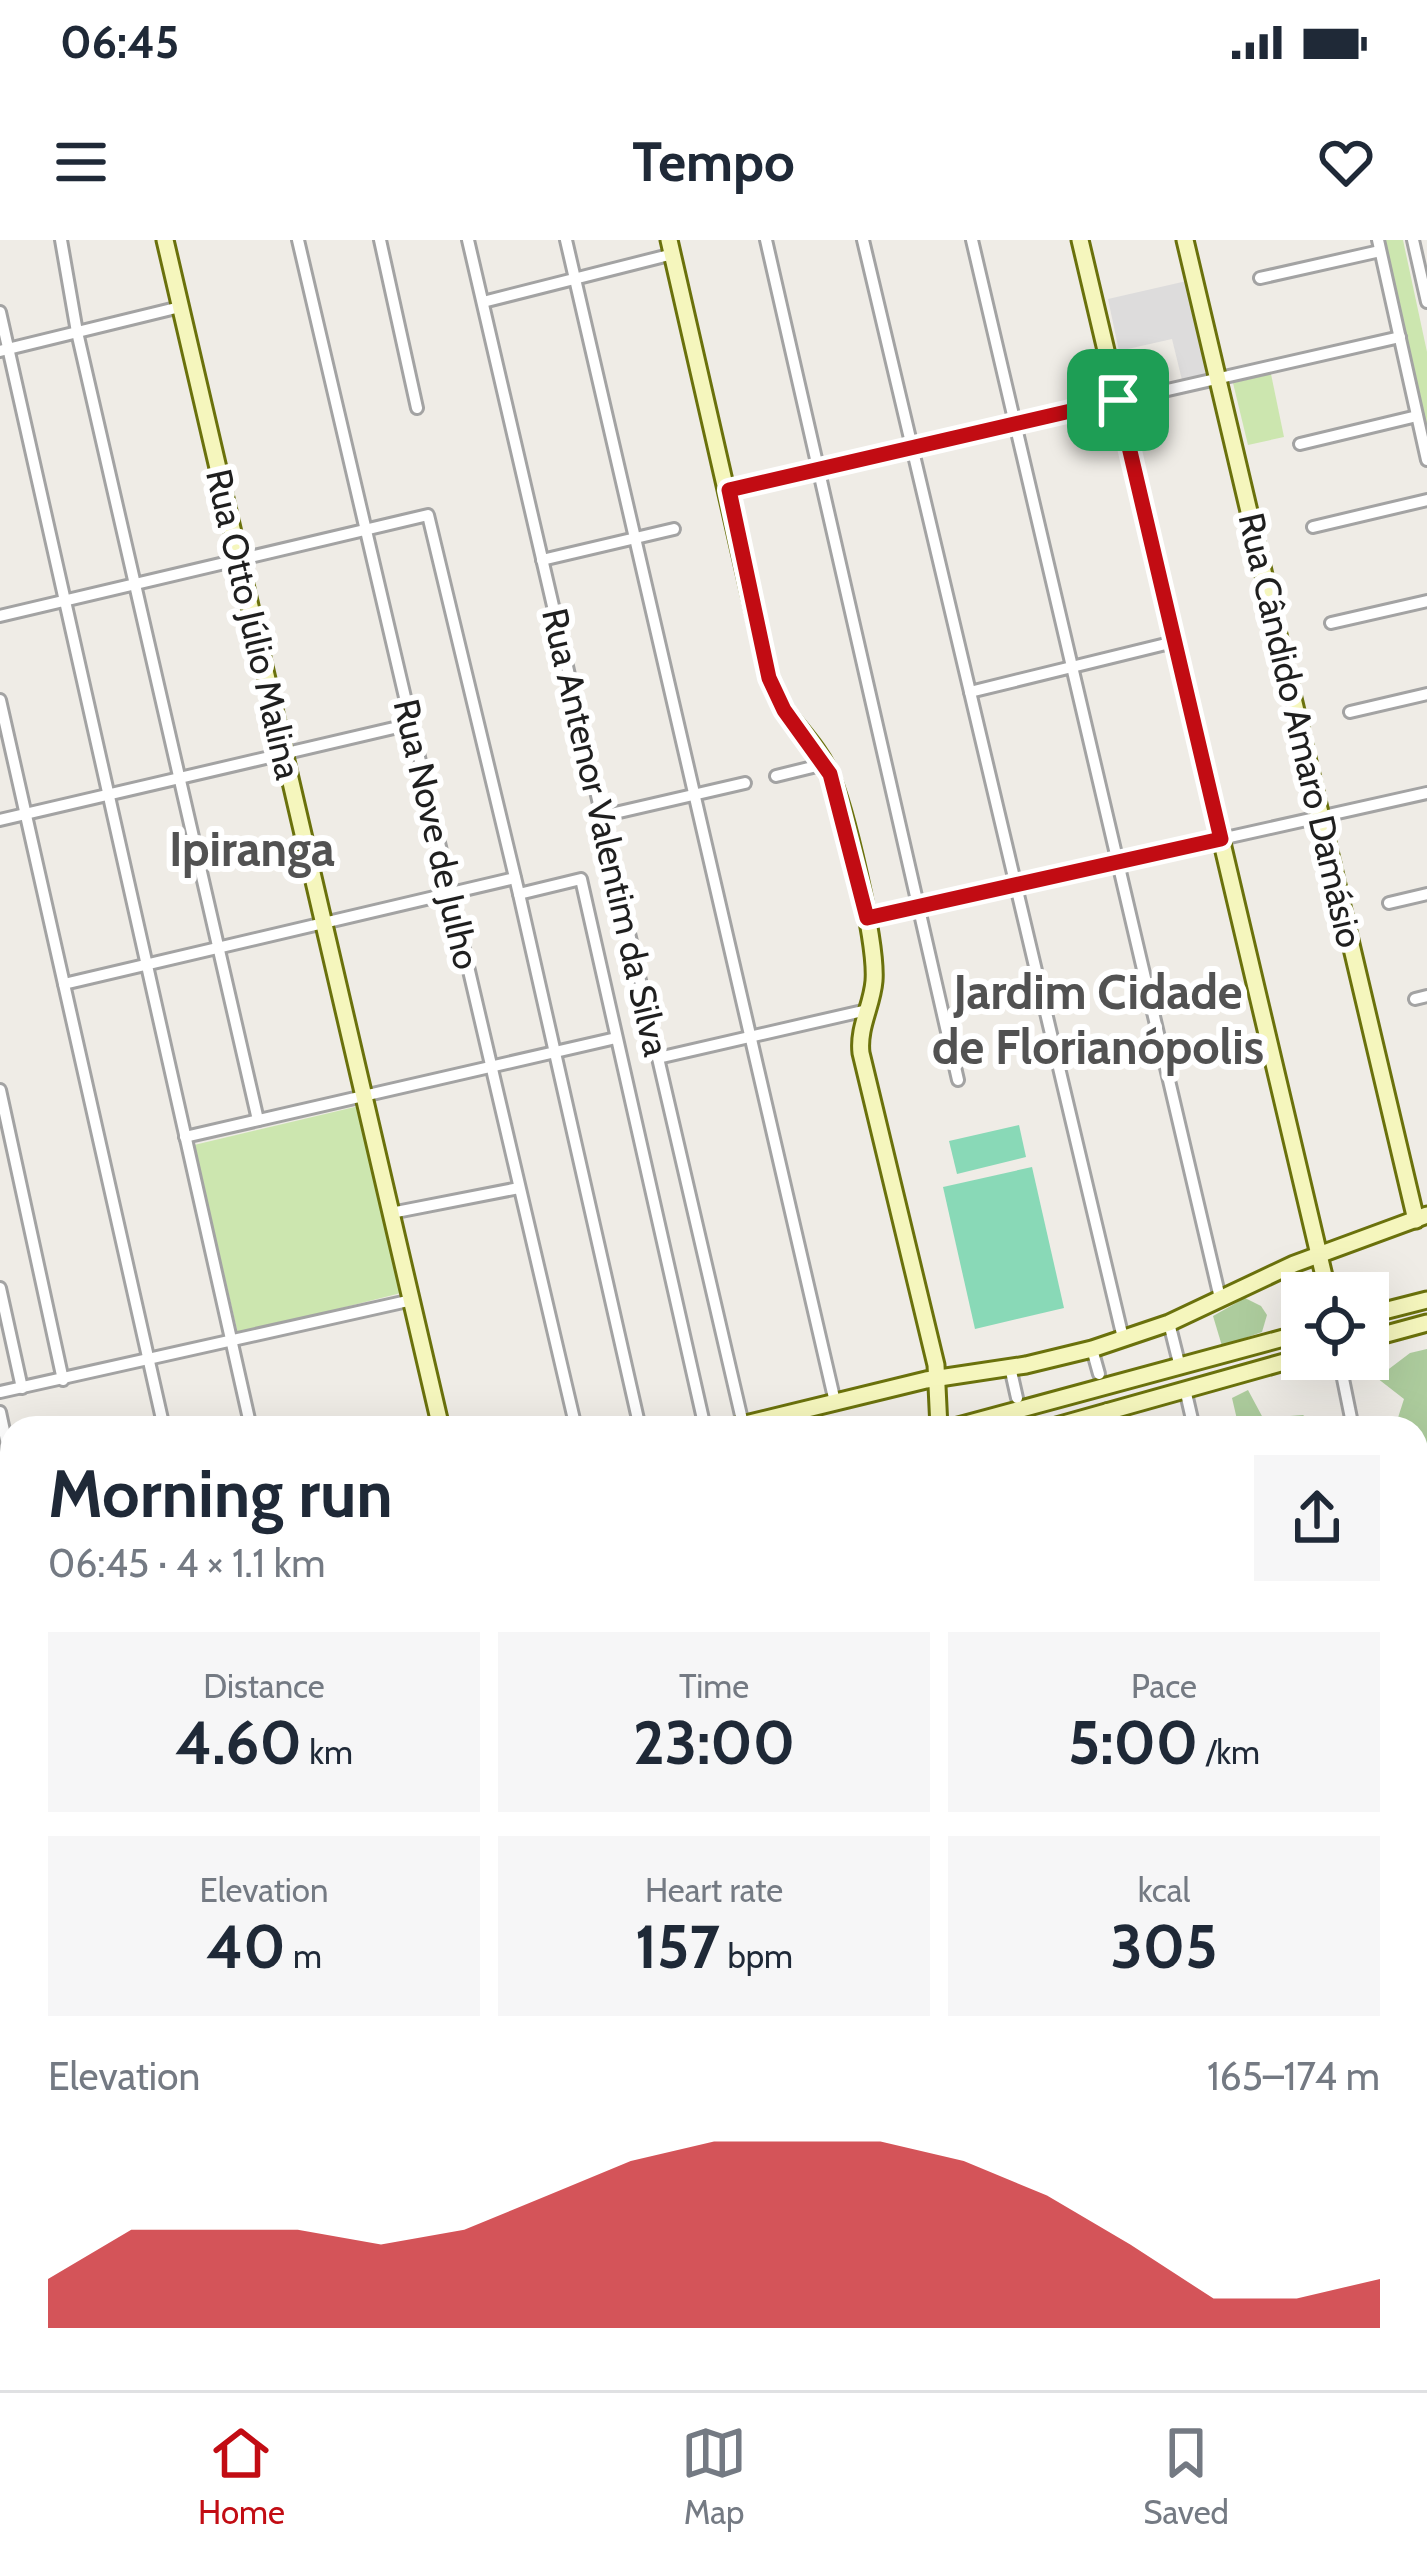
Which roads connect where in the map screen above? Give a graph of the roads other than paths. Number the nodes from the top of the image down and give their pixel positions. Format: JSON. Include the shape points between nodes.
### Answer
{"nodes":[{"id":1,"x":61,"y":240,"type":"edge"},
{"id":2,"x":164,"y":240,"type":"edge"},
{"id":3,"x":298,"y":240,"type":"edge"},
{"id":4,"x":380,"y":240,"type":"edge"},
{"id":5,"x":468,"y":240,"type":"edge"},
{"id":6,"x":566,"y":240,"type":"edge"},
{"id":7,"x":766,"y":240,"type":"edge"},
{"id":8,"x":863,"y":240,"type":"edge"},
{"id":9,"x":972,"y":240,"type":"edge"},
{"id":10,"x":1080,"y":240,"type":"edge"},
{"id":11,"x":1185,"y":240,"type":"edge"},
{"id":12,"x":1413,"y":240,"type":"edge"},
{"id":13,"x":1379,"y":245,"type":"edge"},
{"id":14,"x":671,"y":247,"type":"edge"},
{"id":15,"x":1260,"y":278,"type":"dead end"},
{"id":16,"x":1424,"y":278,"type":"edge"},
{"id":17,"x":575,"y":280,"type":"junction"},
{"id":18,"x":482,"y":302,"type":"junction"},
{"id":19,"x":1427,"y":302,"type":"edge"},
{"id":20,"x":180,"y":308,"type":"junction"},
{"id":21,"x":0,"y":312,"type":"edge"},
{"id":22,"x":77,"y":332,"type":"junction"},
{"id":23,"x":1400,"y":337,"type":"junction"},
{"id":24,"x":4,"y":350,"type":"edge"},
{"id":25,"x":1218,"y":377,"type":"junction"},
{"id":26,"x":1118,"y":400,"type":"junction"},
{"id":27,"x":417,"y":409,"type":"dead end"},
{"id":28,"x":1417,"y":416,"type":"junction"},
{"id":29,"x":1015,"y":424,"type":"junction"},
{"id":30,"x":1300,"y":443,"type":"dead end"},
{"id":31,"x":913,"y":448,"type":"junction"},
{"id":32,"x":1427,"y":460,"type":"edge"},
{"id":33,"x":818,"y":470,"type":"junction"},
{"id":34,"x":729,"y":490,"type":"junction"},
{"id":35,"x":1427,"y":500,"type":"edge"},
{"id":36,"x":1312,"y":526,"type":"dead end"},
{"id":37,"x":674,"y":529,"type":"dead end"},
{"id":38,"x":365,"y":530,"type":"junction"},
{"id":39,"x":635,"y":538,"type":"junction"},
{"id":40,"x":239,"y":560,"type":"junction"},
{"id":41,"x":542,"y":560,"type":"junction"},
{"id":42,"x":135,"y":584,"type":"junction"},
{"id":43,"x":65,"y":601,"type":"junction"},
{"id":44,"x":1427,"y":601,"type":"edge"},
{"id":45,"x":0,"y":616,"type":"edge"},
{"id":46,"x":1331,"y":623,"type":"dead end"},
{"id":47,"x":1174,"y":642,"type":"junction"},
{"id":48,"x":1072,"y":667,"type":"junction"},
{"id":49,"x":970,"y":692,"type":"junction"},
{"id":50,"x":1427,"y":694,"type":"edge"},
{"id":51,"x":0,"y":700,"type":"edge"},
{"id":52,"x":1350,"y":712,"type":"dead end"},
{"id":53,"x":411,"y":724,"type":"junction"},
{"id":54,"x":284,"y":754,"type":"junction"},
{"id":55,"x":825,"y":764,"type":"junction"},
{"id":56,"x":776,"y":776,"type":"dead end"},
{"id":57,"x":179,"y":778,"type":"junction"},
{"id":58,"x":746,"y":783,"type":"dead end"},
{"id":59,"x":1427,"y":793,"type":"edge"},
{"id":60,"x":695,"y":794,"type":"junction"},
{"id":61,"x":109,"y":795,"type":"junction"},
{"id":62,"x":26,"y":814,"type":"junction"},
{"id":63,"x":602,"y":816,"type":"junction"},
{"id":64,"x":1321,"y":816,"type":"junction"},
{"id":65,"x":0,"y":820,"type":"edge"},
{"id":66,"x":1221,"y":839,"type":"junction"},
{"id":67,"x":1118,"y":862,"type":"junction"},
{"id":68,"x":515,"y":878,"type":"junction"},
{"id":69,"x":1016,"y":885,"type":"junction"},
{"id":70,"x":451,"y":893,"type":"junction"},
{"id":71,"x":519,"y":894,"type":"junction"},
{"id":72,"x":1427,"y":894,"type":"edge"},
{"id":73,"x":1389,"y":903,"type":"dead end"},
{"id":74,"x":918,"y":906,"type":"junction"},
{"id":75,"x":867,"y":918,"type":"junction"},
{"id":76,"x":324,"y":923,"type":"junction"},
{"id":77,"x":218,"y":948,"type":"junction"},
{"id":78,"x":147,"y":964,"type":"junction"},
{"id":79,"x":64,"y":984,"type":"junction"},
{"id":80,"x":867,"y":1010,"type":"junction"},
{"id":81,"x":751,"y":1036,"type":"junction"},
{"id":82,"x":616,"y":1038,"type":"junction"},
{"id":83,"x":556,"y":1052,"type":"junction"},
{"id":84,"x":658,"y":1058,"type":"junction"},
{"id":85,"x":491,"y":1066,"type":"junction"},
{"id":86,"x":958,"y":1080,"type":"dead end"},
{"id":87,"x":0,"y":1090,"type":"edge"},
{"id":88,"x":364,"y":1096,"type":"junction"},
{"id":89,"x":258,"y":1120,"type":"junction"},
{"id":90,"x":185,"y":1137,"type":"junction"},
{"id":91,"x":519,"y":1188,"type":"junction"},
{"id":92,"x":391,"y":1213,"type":"junction"},
{"id":93,"x":1422,"y":1218,"type":"edge"},
{"id":94,"x":1318,"y":1255,"type":"junction"},
{"id":95,"x":1322,"y":1272,"type":"edge"},
{"id":96,"x":0,"y":1288,"type":"edge"},
{"id":97,"x":1220,"y":1298,"type":"junction"},
{"id":98,"x":412,"y":1300,"type":"junction"},
{"id":99,"x":1427,"y":1300,"type":"edge"},
{"id":100,"x":1389,"y":1310,"type":"edge"},
{"id":101,"x":1169,"y":1322,"type":"junction"},
{"id":102,"x":1427,"y":1323,"type":"edge"},
{"id":103,"x":1389,"y":1333,"type":"edge"},
{"id":104,"x":1123,"y":1338,"type":"junction"},
{"id":105,"x":1281,"y":1338,"type":"edge"},
{"id":106,"x":232,"y":1343,"type":"junction"},
{"id":107,"x":1093,"y":1349,"type":"junction"},
{"id":108,"x":150,"y":1361,"type":"junction"},
{"id":109,"x":1179,"y":1363,"type":"junction"},
{"id":110,"x":1281,"y":1363,"type":"edge"},
{"id":111,"x":1010,"y":1367,"type":"junction"},
{"id":112,"x":1099,"y":1374,"type":"dead end"},
{"id":113,"x":938,"y":1379,"type":"junction"},
{"id":114,"x":62,"y":1380,"type":"junction"},
{"id":115,"x":1343,"y":1380,"type":"edge"},
{"id":116,"x":22,"y":1388,"type":"junction"},
{"id":117,"x":1185,"y":1389,"type":"junction"},
{"id":118,"x":0,"y":1392,"type":"edge"},
{"id":119,"x":1017,"y":1397,"type":"dead end"},
{"id":120,"x":1058,"y":1399,"type":"junction"},
{"id":121,"x":836,"y":1402,"type":"junction"},
{"id":122,"x":1107,"y":1409,"type":"junction"},
{"id":123,"x":161,"y":1416,"type":"edge"},
{"id":124,"x":248,"y":1416,"type":"edge"},
{"id":125,"x":438,"y":1416,"type":"edge"},
{"id":126,"x":573,"y":1416,"type":"edge"},
{"id":127,"x":637,"y":1416,"type":"edge"},
{"id":128,"x":702,"y":1416,"type":"edge"},
{"id":129,"x":734,"y":1416,"type":"edge"},
{"id":130,"x":778,"y":1416,"type":"edge"},
{"id":131,"x":939,"y":1416,"type":"edge"},
{"id":132,"x":995,"y":1416,"type":"edge"},
{"id":133,"x":1068,"y":1416,"type":"edge"},
{"id":134,"x":1084,"y":1416,"type":"edge"},
{"id":135,"x":1109,"y":1416,"type":"edge"},
{"id":136,"x":1191,"y":1416,"type":"edge"},
{"id":137,"x":1351,"y":1416,"type":"edge"}],
"edges":[{"from":1,"to":22,"type":"street"},
{"from":2,"to":20,"type":"main road","name":"Rua Otto Júlio Malina"},
{"from":3,"to":38,"type":"street","name":"Rua Nove de Julho"},
{"from":4,"to":27,"type":"street"},
{"from":5,"to":18,"type":"street","name":"Rua Antenor Valentim da Silva"},
{"from":6,"to":17,"type":"street"},
{"from":7,"to":33,"type":"street"},
{"from":8,"to":31,"type":"street"},
{"from":9,"to":29,"type":"street"},
{"from":10,"to":26,"type":"main road"},
{"from":11,"to":25,"type":"main road","name":"Rua Cândido Amaro Damásio"},
{"from":12,"to":16,"type":"street"},
{"from":13,"to":15,"type":"street"},
{"from":13,"to":23,"type":"street"},
{"from":14,"to":17,"type":"street"},
{"from":14,"to":34,"type":"main road"},
{"from":16,"to":19,"type":"street"},
{"from":17,"to":18,"type":"street"},
{"from":17,"to":39,"type":"street"},
{"from":18,"to":41,"type":"street","name":"Rua Antenor Valentim da Silva"},
{"from":20,"to":22,"type":"street"},
{"from":20,"to":40,"type":"main road","name":"Rua Otto Júlio Malina"},
{"from":21,"to":24,"type":"street"},
{"from":22,"to":24,"type":"street"},
{"from":22,"to":42,"type":"street"},
{"from":23,"to":25,"type":"street"},
{"from":23,"to":28,"type":"street"},
{"from":24,"to":43,"type":"street"},
{"from":25,"to":26,"type":"street"},
{"from":25,"to":64,"type":"main road","name":"Rua Cândido Amaro Damásio"},
{"from":26,"to":29,"type":"street"},
{"from":26,"to":47,"type":"main road"},
{"from":28,"to":30,"type":"street"},
{"from":28,"to":32,"type":"street"},
{"from":29,"to":31,"type":"street"},
{"from":29,"to":48,"type":"street"},
{"from":31,"to":33,"type":"street"},
{"from":31,"to":49,"type":"street"},
{"from":33,"to":34,"type":"street"},
{"from":33,"to":74,"type":"street"},
{"from":34,"to":55,"type":"main road","via":[[772,688]]},
{"from":35,"to":36,"type":"street"},
{"from":37,"to":39,"type":"street"},
{"from":38,"to":40,"type":"street"},
{"from":38,"to":53,"type":"street","name":"Rua Nove de Julho"},
{"from":38,"to":68,"type":"street","via":[[428,514]]},
{"from":39,"to":41,"type":"street"},
{"from":39,"to":60,"type":"street"},
{"from":40,"to":42,"type":"street"},
{"from":40,"to":54,"type":"main road","name":"Rua Otto Júlio Malina"},
{"from":41,"to":63,"type":"street","name":"Rua Antenor Valentim da Silva"},
{"from":42,"to":43,"type":"street"},
{"from":42,"to":57,"type":"street"},
{"from":43,"to":45,"type":"street"},
{"from":43,"to":61,"type":"street"},
{"from":44,"to":46,"type":"street"},
{"from":47,"to":48,"type":"street"},
{"from":47,"to":66,"type":"main road"},
{"from":48,"to":49,"type":"street"},
{"from":48,"to":67,"type":"street"},
{"from":49,"to":69,"type":"street"},
{"from":50,"to":52,"type":"street"},
{"from":51,"to":62,"type":"street"},
{"from":53,"to":54,"type":"street"},
{"from":53,"to":70,"type":"street","name":"Rua Nove de Julho"},
{"from":54,"to":57,"type":"street"},
{"from":54,"to":76,"type":"main road","name":"Rua Otto Júlio Malina"},
{"from":55,"to":56,"type":"street"},
{"from":55,"to":75,"type":"main road"},
{"from":57,"to":61,"type":"street"},
{"from":57,"to":77,"type":"street"},
{"from":58,"to":60,"type":"street"},
{"from":59,"to":64,"type":"street"},
{"from":60,"to":63,"type":"street"},
{"from":60,"to":81,"type":"street"},
{"from":61,"to":62,"type":"street"},
{"from":61,"to":78,"type":"street"},
{"from":62,"to":65,"type":"street"},
{"from":62,"to":79,"type":"street"},
{"from":63,"to":84,"type":"street","name":"Rua Antenor Valentim da Silva"},
{"from":64,"to":66,"type":"street"},
{"from":64,"to":93,"type":"main road","name":"Rua Cândido Amaro Damásio"},
{"from":66,"to":67,"type":"street"},
{"from":66,"to":94,"type":"main road"},
{"from":67,"to":69,"type":"street"},
{"from":67,"to":97,"type":"street"},
{"from":68,"to":70,"type":"street"},
{"from":68,"to":71,"type":"street"},
{"from":69,"to":74,"type":"street"},
{"from":69,"to":104,"type":"street"},
{"from":70,"to":76,"type":"street"},
{"from":70,"to":85,"type":"street","name":"Rua Nove de Julho"},
{"from":71,"to":82,"type":"street","via":[[581,879]]},
{"from":71,"to":83,"type":"street"},
{"from":72,"to":73,"type":"street"},
{"from":74,"to":75,"type":"street"},
{"from":74,"to":86,"type":"street"},
{"from":75,"to":80,"type":"main road","via":[[874,968]]},
{"from":76,"to":77,"type":"street"},
{"from":76,"to":88,"type":"main road","name":"Rua Otto Júlio Malina"},
{"from":77,"to":78,"type":"street"},
{"from":77,"to":89,"type":"street"},
{"from":78,"to":79,"type":"street"},
{"from":78,"to":90,"type":"street"},
{"from":79,"to":108,"type":"street"},
{"from":80,"to":81,"type":"street"},
{"from":80,"to":113,"type":"main road","via":[[861,1053]]},
{"from":81,"to":84,"type":"street"},
{"from":81,"to":121,"type":"street"},
{"from":82,"to":83,"type":"street"},
{"from":82,"to":128,"type":"street"},
{"from":83,"to":85,"type":"street"},
{"from":83,"to":127,"type":"street"},
{"from":84,"to":129,"type":"street","name":"Rua Antenor Valentim da Silva"},
{"from":85,"to":88,"type":"street"},
{"from":85,"to":91,"type":"street","name":"Rua Nove de Julho"},
{"from":87,"to":114,"type":"street"},
{"from":88,"to":89,"type":"street"},
{"from":88,"to":92,"type":"main road","name":"Rua Otto Júlio Malina"},
{"from":89,"to":90,"type":"street"},
{"from":90,"to":106,"type":"street"},
{"from":91,"to":92,"type":"street"},
{"from":91,"to":126,"type":"street","name":"Rua Nove de Julho"},
{"from":92,"to":98,"type":"main road","name":"Rua Otto Júlio Malina"},
{"from":93,"to":94,"type":"main road"},
{"from":94,"to":95,"type":"main road"},
{"from":94,"to":97,"type":"main road"},
{"from":96,"to":116,"type":"street"},
{"from":97,"to":101,"type":"main road"},
{"from":98,"to":106,"type":"street"},
{"from":98,"to":125,"type":"main road","name":"Rua Otto Júlio Malina"},
{"from":99,"to":100,"type":"main road"},
{"from":101,"to":104,"type":"main road"},
{"from":101,"to":109,"type":"street"},
{"from":102,"to":103,"type":"main road"},
{"from":104,"to":107,"type":"main road"},
{"from":105,"to":109,"type":"main road"},
{"from":106,"to":108,"type":"street"},
{"from":106,"to":124,"type":"street"},
{"from":107,"to":111,"type":"main road"},
{"from":107,"to":112,"type":"street"},
{"from":108,"to":114,"type":"street"},
{"from":108,"to":123,"type":"street"},
{"from":109,"to":120,"type":"main road"},
{"from":110,"to":117,"type":"main road"},
{"from":111,"to":113,"type":"main road"},
{"from":111,"to":119,"type":"street"},
{"from":113,"to":121,"type":"main road"},
{"from":113,"to":131,"type":"main road"},
{"from":114,"to":116,"type":"street"},
{"from":115,"to":137,"type":"street"},
{"from":116,"to":118,"type":"street"},
{"from":117,"to":122,"type":"main road"},
{"from":117,"to":136,"type":"street"},
{"from":120,"to":132,"type":"main road"},
{"from":120,"to":133,"type":"main road","via":[[1071,1403]]},
{"from":121,"to":130,"type":"main road"},
{"from":122,"to":134,"type":"main road"},
{"from":122,"to":135,"type":"street"}]}
